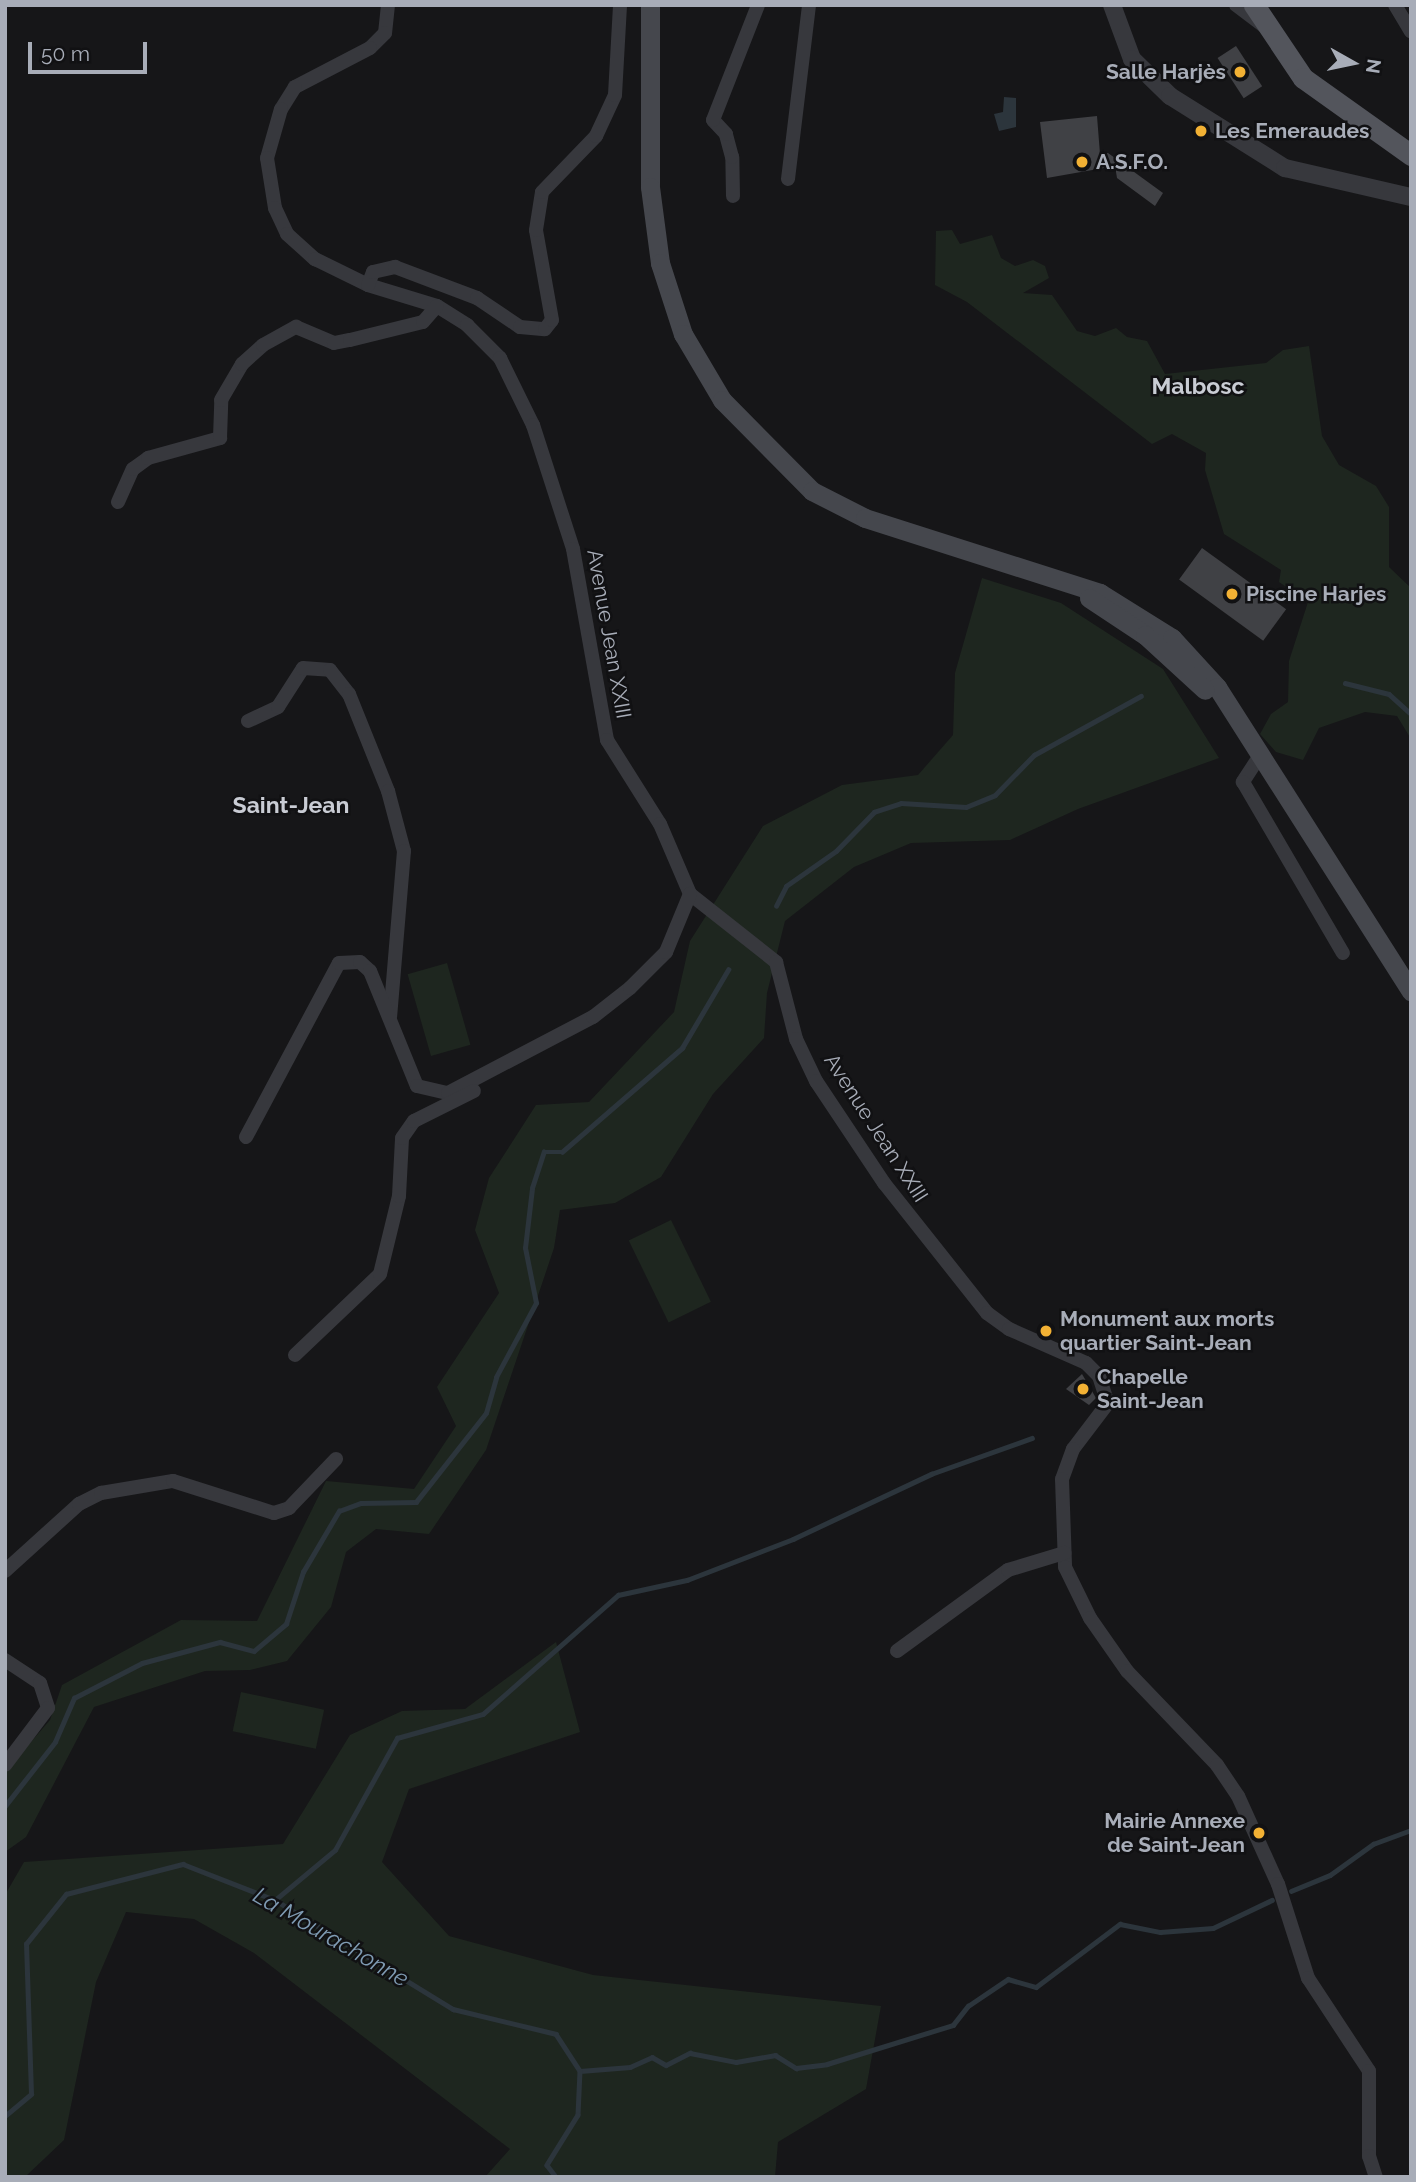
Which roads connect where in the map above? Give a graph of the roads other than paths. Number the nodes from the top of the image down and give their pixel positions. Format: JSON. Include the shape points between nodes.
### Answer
{"nodes":[{"id":1,"x":388,"y":5,"type":"edge"},
{"id":2,"x":620,"y":5,"type":"edge"},
{"id":3,"x":650,"y":5,"type":"edge"},
{"id":4,"x":758,"y":5,"type":"edge"},
{"id":5,"x":809,"y":5,"type":"edge"},
{"id":6,"x":1112,"y":5,"type":"edge"},
{"id":7,"x":1236,"y":5,"type":"edge"},
{"id":8,"x":1254,"y":5,"type":"edge"},
{"id":9,"x":1395,"y":5,"type":"edge"},
{"id":10,"x":1266,"y":27,"type":"junction"},
{"id":11,"x":1411,"y":32,"type":"edge"},
{"id":12,"x":1371,"y":128,"type":"junction"},
{"id":13,"x":1411,"y":140,"type":"edge"},
{"id":14,"x":1411,"y":155,"type":"edge"},
{"id":15,"x":788,"y":179,"type":"dead end"},
{"id":16,"x":733,"y":196,"type":"dead end"},
{"id":17,"x":1411,"y":197,"type":"edge"},
{"id":18,"x":368,"y":285,"type":"junction"},
{"id":19,"x":437,"y":306,"type":"junction"},
{"id":20,"x":118,"y":502,"type":"dead end"},
{"id":21,"x":248,"y":720,"type":"dead end"},
{"id":22,"x":1259,"y":757,"type":"junction"},
{"id":23,"x":690,"y":894,"type":"junction"},
{"id":24,"x":1343,"y":953,"type":"dead end"},
{"id":25,"x":1407,"y":987,"type":"edge"},
{"id":26,"x":390,"y":1016,"type":"junction"},
{"id":27,"x":584,"y":1022,"type":"junction"},
{"id":28,"x":246,"y":1137,"type":"dead end"},
{"id":29,"x":295,"y":1355,"type":"dead end"},
{"id":30,"x":336,"y":1459,"type":"dead end"},
{"id":31,"x":1064,"y":1553,"type":"junction"},
{"id":32,"x":5,"y":1571,"type":"edge"},
{"id":33,"x":897,"y":1651,"type":"dead end"},
{"id":34,"x":5,"y":1660,"type":"edge"},
{"id":35,"x":5,"y":1765,"type":"edge"},
{"id":36,"x":1376,"y":2177,"type":"edge"}],
"edges":[{"from":1,"to":18,"type":"street","name":"Avenue Jean XXIII","via":[[385,33],[370,48],[295,87],[272,133],[267,158],[275,208],[287,234],[315,259]]},
{"from":2,"to":18,"type":"street","via":[[615,95],[596,136],[541,192],[536,230],[552,320],[545,329],[520,327],[477,298],[395,267],[373,272]]},
{"from":3,"to":22,"type":"main road","via":[[650,187],[660,264],[683,334],[722,401],[812,491],[865,517],[1081,590],[1169,654],[1236,723]]},
{"from":4,"to":16,"type":"street","via":[[713,120],[726,134]]},
{"from":5,"to":15,"type":"street"},
{"from":6,"to":17,"type":"street","via":[[1132,59],[1178,102],[1285,168]]},
{"from":7,"to":10,"type":"street"},
{"from":8,"to":10,"type":"main road"},
{"from":9,"to":11,"type":"street"},
{"from":10,"to":12,"type":"main road","via":[[1303,78]]},
{"from":12,"to":13,"type":"main road"},
{"from":12,"to":14,"type":"main road"},
{"from":18,"to":19,"type":"street","name":"Avenue Jean XXIII"},
{"from":19,"to":20,"type":"street","via":[[423,322],[342,341],[296,327],[263,345],[242,363],[221,400],[220,439],[148,458],[133,469]]},
{"from":19,"to":23,"type":"street","name":"Avenue Jean XXIII","via":[[481,336],[519,391],[573,549],[607,740],[660,824]]},
{"from":21,"to":26,"type":"street","via":[[278,707],[303,668],[330,670],[349,694],[388,791],[404,851]]},
{"from":22,"to":24,"type":"street","via":[[1243,782]]},
{"from":22,"to":25,"type":"main road"},
{"from":23,"to":27,"type":"street","via":[[666,953]]},
{"from":23,"to":31,"type":"street","name":"Avenue Jean XXIII","via":[[776,962],[796,1039],[816,1081],[937,1253],[987,1313],[1009,1329],[1086,1363],[1099,1376],[1108,1403],[1073,1449],[1062,1479]]},
{"from":26,"to":27,"type":"street","via":[[416,1086],[434,1094],[469,1084]]},
{"from":26,"to":28,"type":"street","via":[[370,971],[360,962],[339,963]]},
{"from":27,"to":29,"type":"street","via":[[565,1042],[414,1121],[402,1138],[399,1196],[380,1274]]},
{"from":30,"to":32,"type":"street","via":[[289,1508],[274,1513],[173,1481],[101,1493],[79,1503]]},
{"from":31,"to":33,"type":"street","via":[[1008,1570]]},
{"from":31,"to":36,"type":"street","via":[[1090,1618],[1127,1671],[1217,1765],[1238,1796],[1278,1884],[1308,1978],[1368,2071],[1369,2156]]},
{"from":34,"to":35,"type":"street","via":[[40,1683],[48,1708]]}]}
